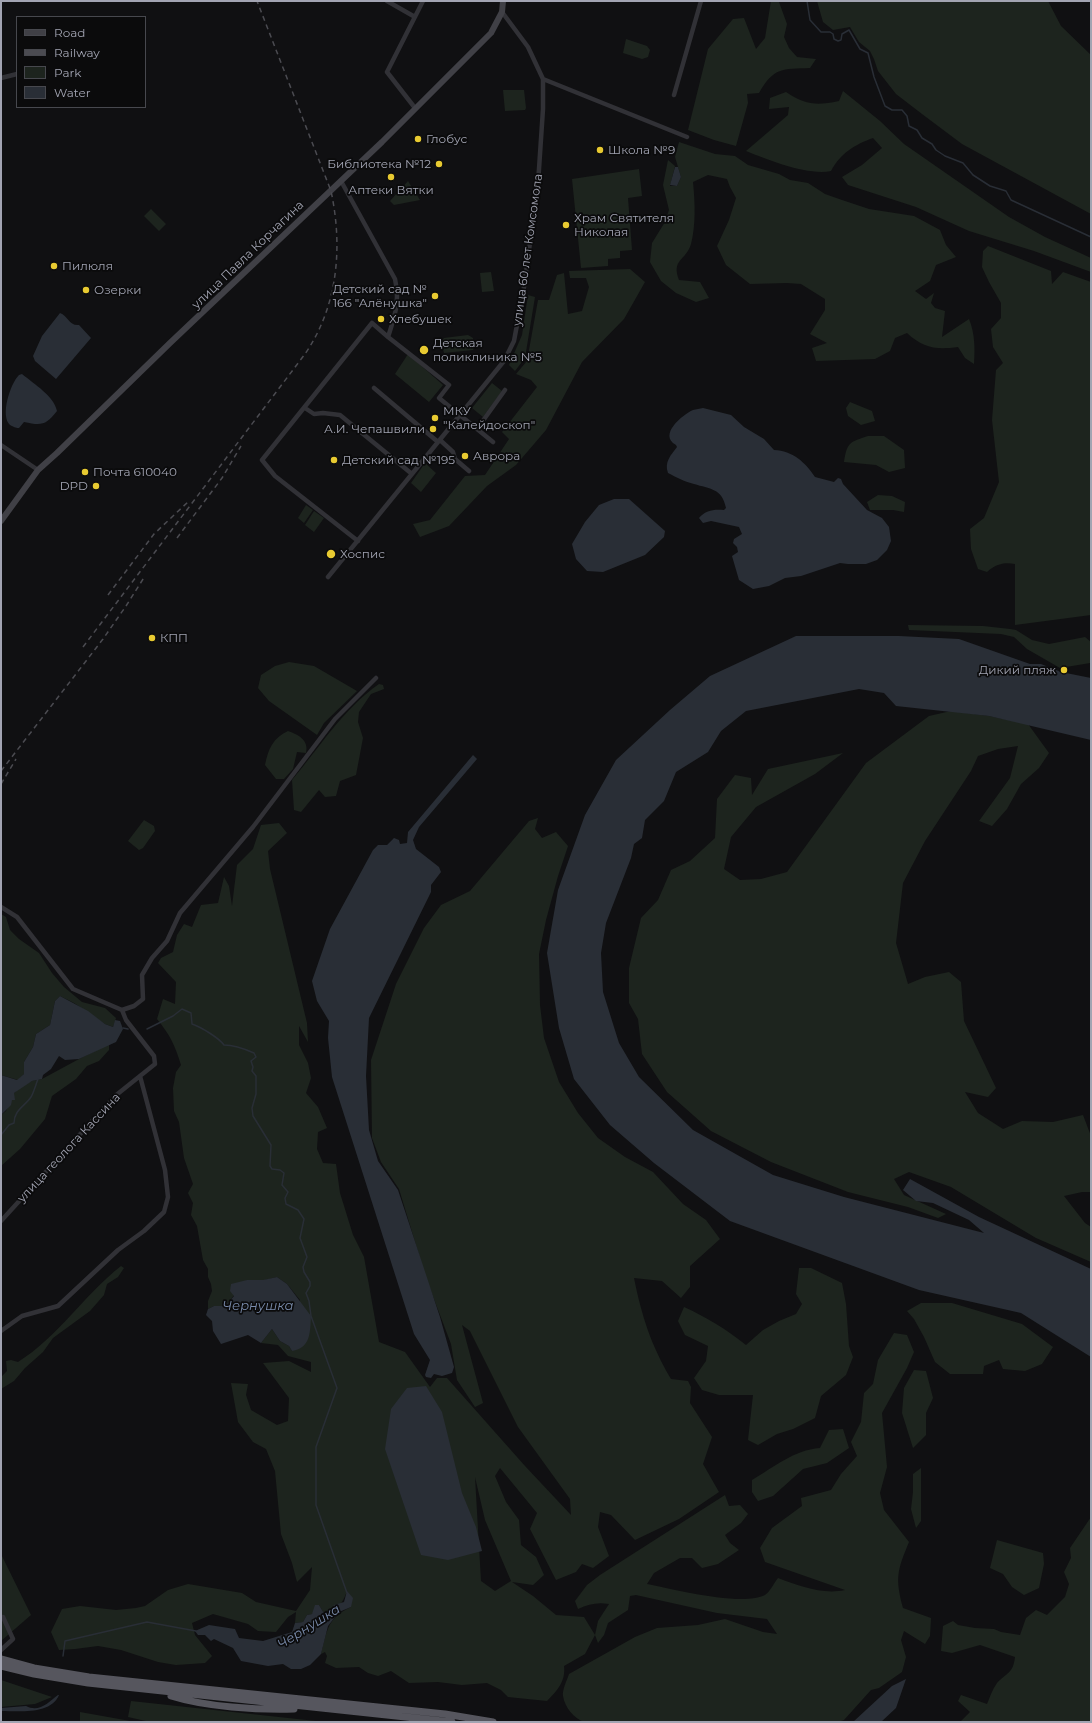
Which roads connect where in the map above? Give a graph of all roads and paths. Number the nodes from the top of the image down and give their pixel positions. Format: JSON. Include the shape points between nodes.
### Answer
{"nodes":[{"id":1,"x":387,"y":1,"type":"edge"},
{"id":2,"x":423,"y":1,"type":"edge"},
{"id":3,"x":504,"y":1,"type":"edge"},
{"id":4,"x":701,"y":1,"type":"edge"},
{"id":5,"x":502,"y":12,"type":"junction"},
{"id":6,"x":415,"y":17,"type":"junction"},
{"id":7,"x":16,"y":74,"type":"edge"},
{"id":8,"x":1,"y":78,"type":"edge"},
{"id":9,"x":543,"y":79,"type":"junction"},
{"id":10,"x":674,"y":95,"type":"dead end"},
{"id":11,"x":415,"y":108,"type":"junction"},
{"id":12,"x":687,"y":136,"type":"dead end"},
{"id":13,"x":341,"y":181,"type":"junction"},
{"id":14,"x":388,"y":336,"type":"junction"},
{"id":15,"x":374,"y":388,"type":"dead end"},
{"id":16,"x":505,"y":390,"type":"dead end"},
{"id":17,"x":306,"y":408,"type":"junction"},
{"id":18,"x":459,"y":416,"type":"junction"},
{"id":19,"x":477,"y":429,"type":"junction"},
{"id":20,"x":439,"y":441,"type":"junction"},
{"id":21,"x":493,"y":442,"type":"dead end"},
{"id":22,"x":1,"y":445,"type":"edge"},
{"id":23,"x":38,"y":470,"type":"junction"},
{"id":24,"x":469,"y":471,"type":"dead end"},
{"id":25,"x":278,"y":472,"type":"dead end"},
{"id":26,"x":412,"y":474,"type":"junction"},
{"id":27,"x":275,"y":476,"type":"junction"},
{"id":28,"x":1,"y":521,"type":"edge"},
{"id":29,"x":358,"y":541,"type":"junction"},
{"id":30,"x":328,"y":577,"type":"dead end"},
{"id":31,"x":376,"y":678,"type":"dead end"},
{"id":32,"x":1,"y":907,"type":"edge"},
{"id":33,"x":122,"y":1010,"type":"junction"},
{"id":34,"x":140,"y":1076,"type":"junction"},
{"id":35,"x":1,"y":1221,"type":"edge"},
{"id":36,"x":1,"y":1331,"type":"edge"},
{"id":37,"x":2,"y":1615,"type":"edge"},
{"id":38,"x":1,"y":1650,"type":"edge"},
{"id":39,"x":1,"y":1659,"type":"edge"},
{"id":40,"x":1,"y":1666,"type":"edge"},
{"id":41,"x":452,"y":1722,"type":"edge"},
{"id":42,"x":493,"y":1722,"type":"edge"}],
"edges":[{"from":1,"to":6,"type":"street"},
{"from":2,"to":6,"type":"street"},
{"from":3,"to":5,"type":"main road","name":"улица Павла Корчагина"},
{"from":4,"to":10,"type":"street"},
{"from":5,"to":9,"type":"street","name":"улица 60 лет Комсомола","via":[[528,47]]},
{"from":5,"to":11,"type":"main road","name":"улица Павла Корчагина","via":[[491,33]]},
{"from":6,"to":11,"type":"street","via":[[387,72]]},
{"from":7,"to":8,"type":"street"},
{"from":9,"to":12,"type":"street"},
{"from":9,"to":18,"type":"street","name":"улица 60 лет Комсомола","via":[[543,122],[538,184],[514,341],[504,361]]},
{"from":11,"to":13,"type":"main road","name":"улица Павла Корчагина"},
{"from":13,"to":14,"type":"street","via":[[394,279],[396,312]]},
{"from":13,"to":23,"type":"main road","name":"улица Павла Корчагина"},
{"from":14,"to":17,"type":"street","via":[[372,323]]},
{"from":14,"to":18,"type":"street","via":[[449,385],[439,398]]},
{"from":15,"to":20,"type":"street"},
{"from":16,"to":19,"type":"street"},
{"from":17,"to":26,"type":"street","via":[[314,414],[340,415]]},
{"from":17,"to":27,"type":"street","via":[[262,460]]},
{"from":18,"to":19,"type":"street"},
{"from":18,"to":20,"type":"street","name":"улица 60 лет Комсомола"},
{"from":19,"to":21,"type":"street"},
{"from":20,"to":24,"type":"street","via":[[453,452],[455,459]]},
{"from":20,"to":26,"type":"street","name":"улица 60 лет Комсомола"},
{"from":22,"to":23,"type":"street"},
{"from":23,"to":28,"type":"main road","name":"улица Павла Корчагина"},
{"from":25,"to":27,"type":"street"},
{"from":26,"to":29,"type":"street","name":"улица 60 лет Комсомола"},
{"from":27,"to":29,"type":"street"},
{"from":29,"to":30,"type":"street","name":"улица 60 лет Комсомола"},
{"from":31,"to":33,"type":"street","via":[[335,719],[253,826],[180,914],[167,941],[152,958],[142,975],[143,999],[134,1006]]},
{"from":32,"to":33,"type":"street","via":[[17,917],[73,989]]},
{"from":33,"to":34,"type":"street","name":"улица геолога Кассина","via":[[126,1020],[154,1056],[155,1064]]},
{"from":34,"to":35,"type":"street","name":"улица геолога Кассина","via":[[115,1096]]},
{"from":34,"to":36,"type":"street","via":[[164,1170],[168,1197],[164,1212],[118,1250],[58,1306],[22,1316]]},
{"from":37,"to":38,"type":"street","via":[[12,1639]]},
{"from":39,"to":42,"type":"highway","via":[[34,1668],[89,1677],[437,1713]]},
{"from":40,"to":41,"type":"highway","via":[[59,1679]]}]}
